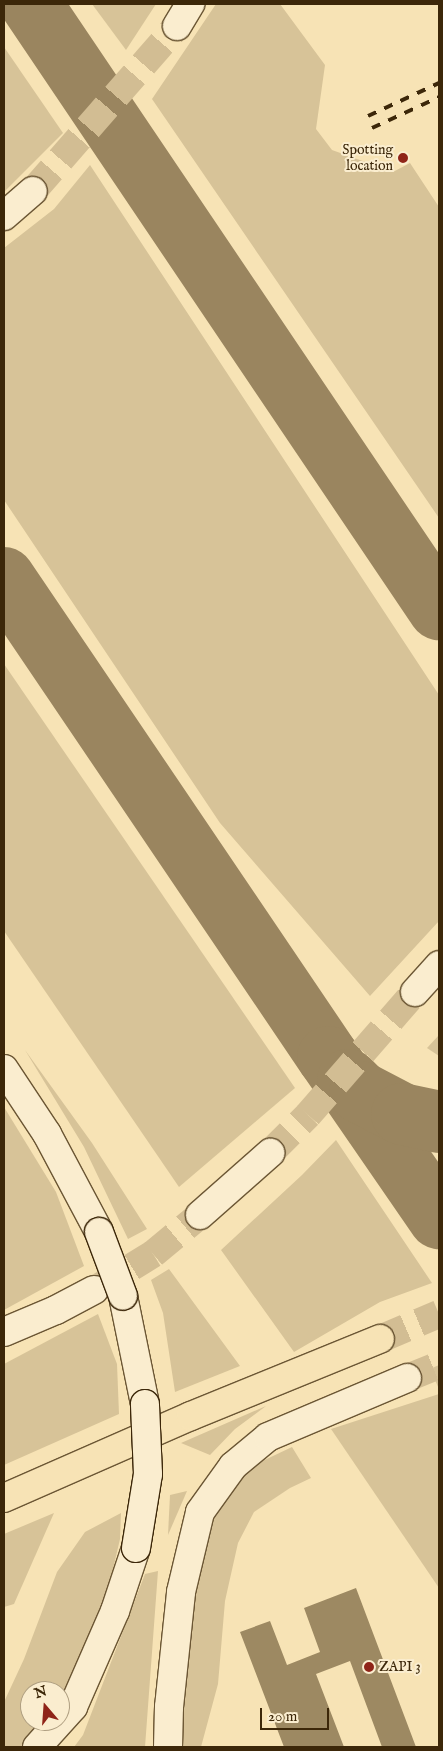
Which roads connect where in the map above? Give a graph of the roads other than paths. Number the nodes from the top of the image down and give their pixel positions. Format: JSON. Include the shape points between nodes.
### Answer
{"nodes":[{"id":1,"x":33,"y":191,"type":"tunnel mouth"},
{"id":2,"x":4,"y":216,"type":"edge"},
{"id":3,"x":439,"y":965,"type":"edge"},
{"id":4,"x":415,"y":992,"type":"tunnel mouth"},
{"id":5,"x":4,"y":1069,"type":"edge"},
{"id":6,"x":270,"y":1153,"type":"tunnel mouth"},
{"id":7,"x":200,"y":1215,"type":"tunnel mouth"},
{"id":8,"x":94,"y":1290,"type":"tunnel mouth"},
{"id":9,"x":4,"y":1332,"type":"edge"},
{"id":10,"x":380,"y":1340,"type":"tunnel mouth"},
{"id":11,"x":407,"y":1378,"type":"tunnel mouth"},
{"id":12,"x":4,"y":1498,"type":"edge"},
{"id":13,"x":169,"y":1708,"type":"junction"},
{"id":14,"x":37,"y":1747,"type":"edge"},
{"id":15,"x":162,"y":1747,"type":"edge"},
{"id":16,"x":168,"y":1747,"type":"edge"}],
"edges":[{"from":1,"to":2,"type":"main road"},
{"from":3,"to":4,"type":"main road"},
{"from":5,"to":14,"type":"main road","bridge":true,"via":[[47,1134],[99,1232],[123,1296],[145,1404],[148,1474],[136,1548],[115,1611],[73,1707]]},
{"from":6,"to":7,"type":"main road"},
{"from":8,"to":9,"type":"main road"},
{"from":10,"to":12,"type":"main road","via":[[191,1416]]},
{"from":11,"to":13,"type":"main road","via":[[268,1437],[233,1466],[200,1512],[181,1592]]},
{"from":13,"to":15,"type":"main road"},
{"from":13,"to":16,"type":"main road"}]}
